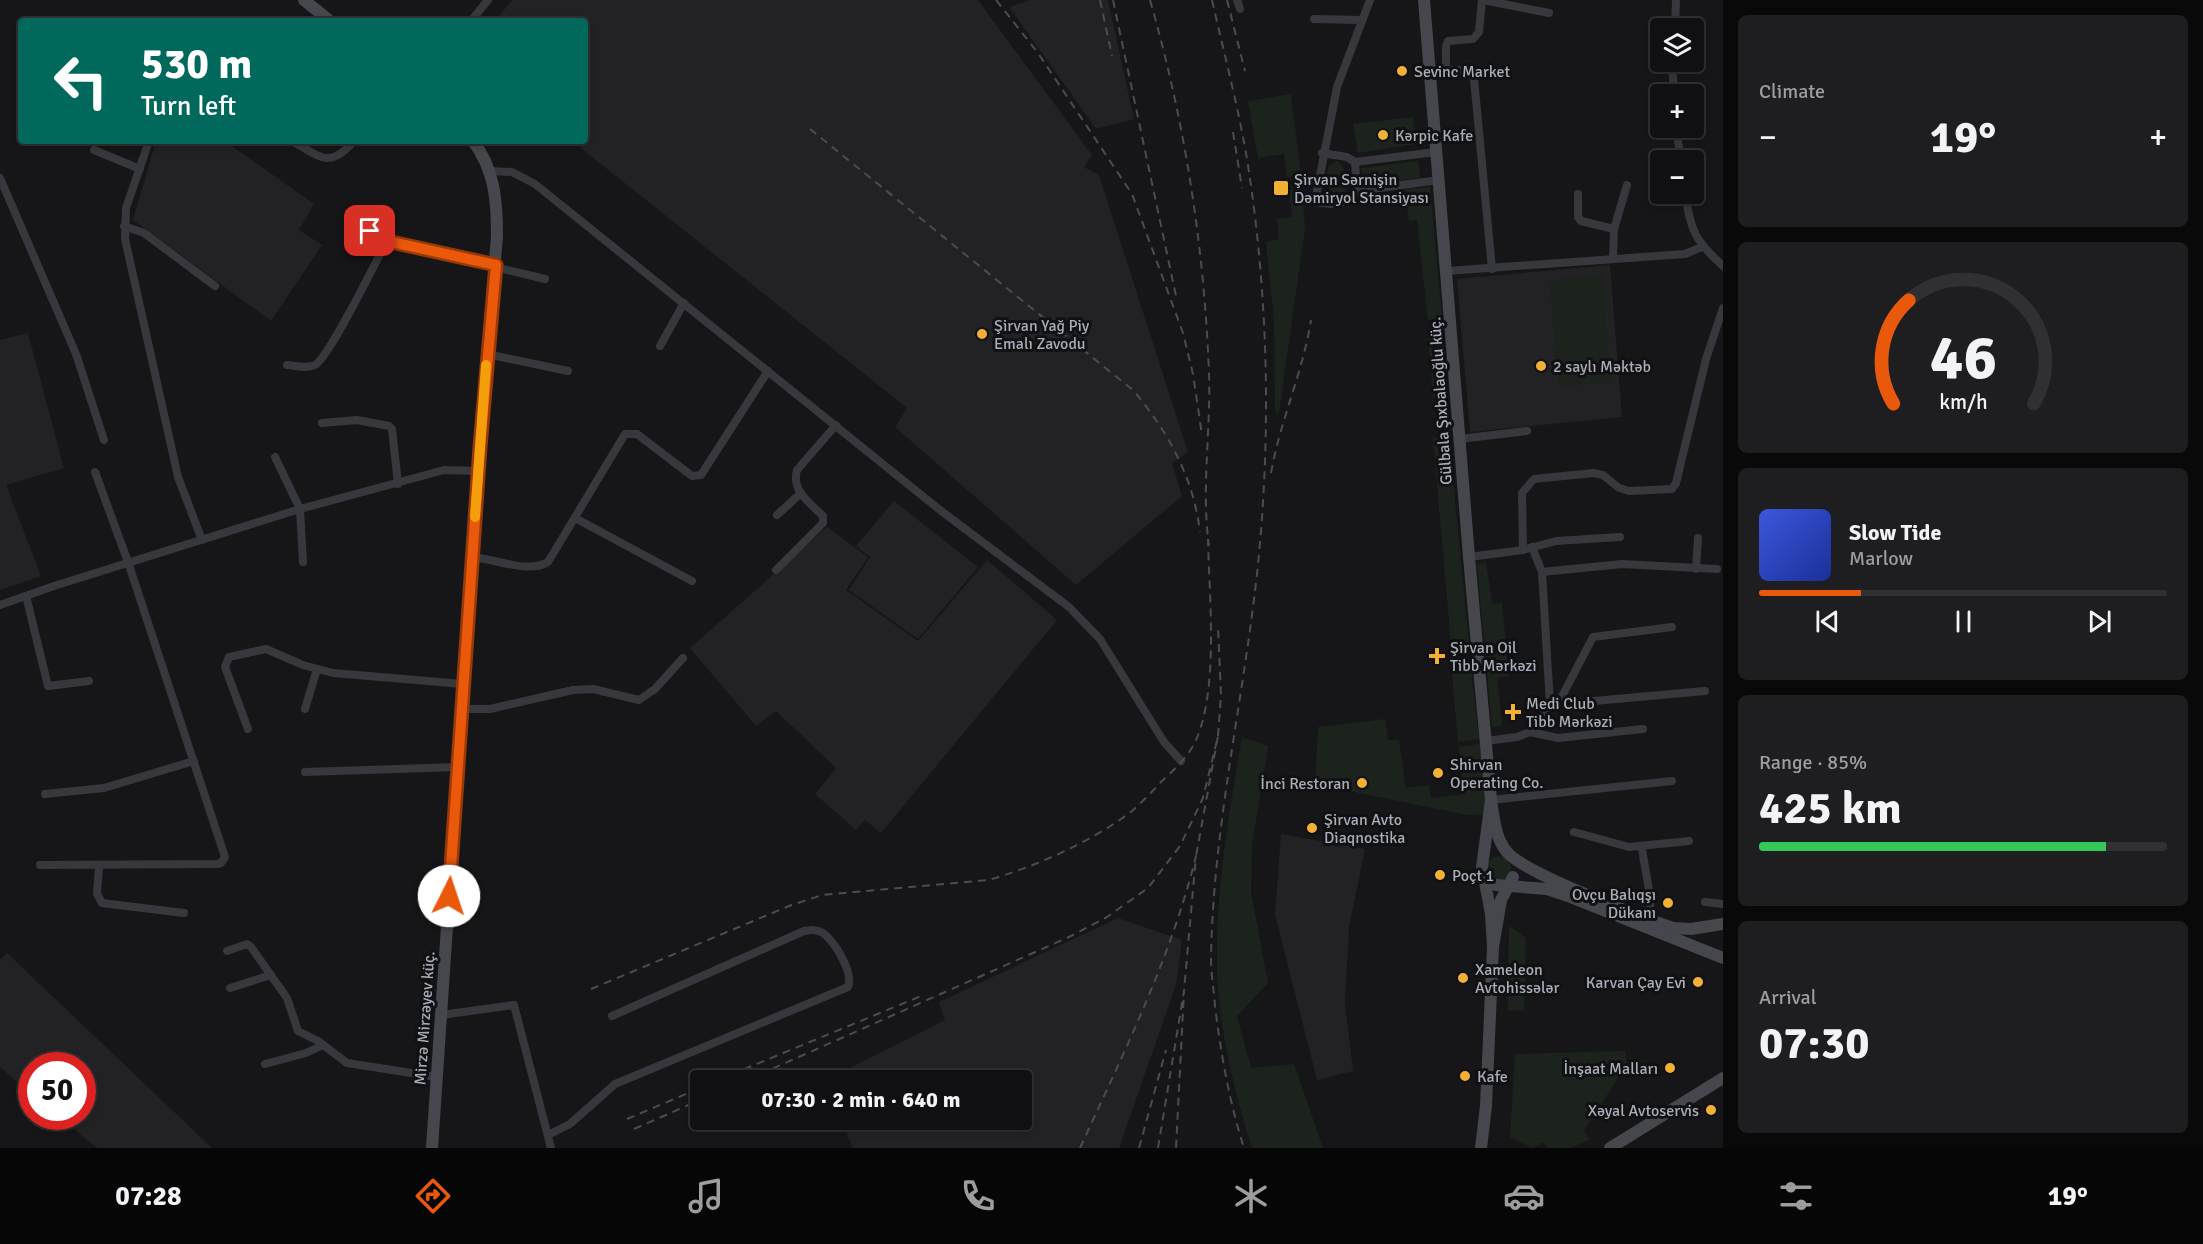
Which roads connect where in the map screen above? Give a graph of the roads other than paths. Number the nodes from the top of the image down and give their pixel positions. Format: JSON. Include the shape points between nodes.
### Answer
{"nodes":[{"id":1,"x":304,"y":0,"type":"edge"},
{"id":2,"x":488,"y":0,"type":"edge"},
{"id":3,"x":1370,"y":0,"type":"edge"},
{"id":4,"x":1424,"y":0,"type":"edge"},
{"id":5,"x":1483,"y":0,"type":"edge"},
{"id":6,"x":1676,"y":0,"type":"edge"},
{"id":7,"x":1550,"y":13,"type":"dead end"},
{"id":8,"x":326,"y":18,"type":"edge"},
{"id":9,"x":473,"y":18,"type":"edge"},
{"id":10,"x":1675,"y":18,"type":"edge"},
{"id":11,"x":1314,"y":19,"type":"dead end"},
{"id":12,"x":1360,"y":20,"type":"junction"},
{"id":13,"x":1446,"y":69,"type":"junction"},
{"id":14,"x":1430,"y":71,"type":"junction"},
{"id":15,"x":148,"y":144,"type":"edge"},
{"id":16,"x":297,"y":144,"type":"edge"},
{"id":17,"x":351,"y":144,"type":"edge"},
{"id":18,"x":475,"y":144,"type":"edge"},
{"id":19,"x":94,"y":150,"type":"dead end"},
{"id":20,"x":1436,"y":152,"type":"junction"},
{"id":21,"x":1323,"y":153,"type":"junction"},
{"id":22,"x":1355,"y":162,"type":"junction"},
{"id":23,"x":140,"y":169,"type":"junction"},
{"id":24,"x":490,"y":171,"type":"junction"},
{"id":25,"x":0,"y":178,"type":"edge"},
{"id":26,"x":1439,"y":180,"type":"junction"},
{"id":27,"x":1627,"y":184,"type":"dead end"},
{"id":28,"x":1358,"y":191,"type":"junction"},
{"id":29,"x":1578,"y":194,"type":"dead end"},
{"id":30,"x":1688,"y":204,"type":"edge"},
{"id":31,"x":124,"y":226,"type":"junction"},
{"id":32,"x":1614,"y":229,"type":"junction"},
{"id":33,"x":370,"y":231,"type":"dead end"},
{"id":34,"x":387,"y":241,"type":"junction"},
{"id":35,"x":1702,"y":247,"type":"junction"},
{"id":36,"x":1613,"y":259,"type":"junction"},
{"id":37,"x":496,"y":265,"type":"junction"},
{"id":38,"x":1723,"y":266,"type":"edge"},
{"id":39,"x":1492,"y":269,"type":"junction"},
{"id":40,"x":1447,"y":271,"type":"junction"},
{"id":41,"x":545,"y":279,"type":"dead end"},
{"id":42,"x":215,"y":286,"type":"dead end"},
{"id":43,"x":684,"y":303,"type":"junction"},
{"id":44,"x":1723,"y":308,"type":"edge"},
{"id":45,"x":660,"y":346,"type":"dead end"},
{"id":46,"x":487,"y":354,"type":"junction"},
{"id":47,"x":287,"y":365,"type":"dead end"},
{"id":48,"x":568,"y":371,"type":"dead end"},
{"id":49,"x":768,"y":371,"type":"junction"},
{"id":50,"x":322,"y":423,"type":"dead end"},
{"id":51,"x":836,"y":426,"type":"junction"},
{"id":52,"x":1527,"y":431,"type":"dead end"},
{"id":53,"x":1459,"y":439,"type":"junction"},
{"id":54,"x":104,"y":440,"type":"dead end"},
{"id":55,"x":275,"y":457,"type":"dead end"},
{"id":56,"x":478,"y":471,"type":"junction"},
{"id":57,"x":95,"y":472,"type":"dead end"},
{"id":58,"x":398,"y":483,"type":"junction"},
{"id":59,"x":801,"y":493,"type":"junction"},
{"id":60,"x":300,"y":509,"type":"junction"},
{"id":61,"x":777,"y":515,"type":"dead end"},
{"id":62,"x":575,"y":518,"type":"junction"},
{"id":63,"x":1620,"y":537,"type":"dead end"},
{"id":64,"x":1698,"y":538,"type":"dead end"},
{"id":65,"x":202,"y":540,"type":"junction"},
{"id":66,"x":1532,"y":547,"type":"junction"},
{"id":67,"x":1522,"y":550,"type":"junction"},
{"id":68,"x":472,"y":557,"type":"junction"},
{"id":69,"x":1469,"y":557,"type":"junction"},
{"id":70,"x":128,"y":562,"type":"junction"},
{"id":71,"x":303,"y":562,"type":"dead end"},
{"id":72,"x":1696,"y":569,"type":"junction"},
{"id":73,"x":1718,"y":569,"type":"dead end"},
{"id":74,"x":776,"y":570,"type":"dead end"},
{"id":75,"x":1542,"y":572,"type":"junction"},
{"id":76,"x":692,"y":581,"type":"dead end"},
{"id":77,"x":26,"y":596,"type":"junction"},
{"id":78,"x":0,"y":605,"type":"edge"},
{"id":79,"x":1672,"y":627,"type":"dead end"},
{"id":80,"x":683,"y":658,"type":"dead end"},
{"id":81,"x":317,"y":669,"type":"junction"},
{"id":82,"x":89,"y":681,"type":"dead end"},
{"id":83,"x":463,"y":684,"type":"junction"},
{"id":84,"x":1705,"y":692,"type":"dead end"},
{"id":85,"x":1554,"y":704,"type":"junction"},
{"id":86,"x":305,"y":709,"type":"dead end"},
{"id":87,"x":462,"y":709,"type":"junction"},
{"id":88,"x":248,"y":729,"type":"dead end"},
{"id":89,"x":1643,"y":729,"type":"dead end"},
{"id":90,"x":1530,"y":732,"type":"junction"},
{"id":91,"x":1486,"y":741,"type":"junction"},
{"id":92,"x":194,"y":761,"type":"junction"},
{"id":93,"x":1181,"y":761,"type":"dead end"},
{"id":94,"x":458,"y":767,"type":"junction"},
{"id":95,"x":305,"y":772,"type":"dead end"},
{"id":96,"x":1671,"y":781,"type":"dead end"},
{"id":97,"x":45,"y":794,"type":"dead end"},
{"id":98,"x":1491,"y":800,"type":"junction"},
{"id":99,"x":1574,"y":832,"type":"dead end"},
{"id":100,"x":1689,"y":841,"type":"dead end"},
{"id":101,"x":1642,"y":847,"type":"junction"},
{"id":102,"x":1508,"y":855,"type":"junction"},
{"id":103,"x":40,"y":865,"type":"dead end"},
{"id":104,"x":99,"y":866,"type":"junction"},
{"id":105,"x":1482,"y":869,"type":"junction"},
{"id":106,"x":1506,"y":882,"type":"junction"},
{"id":107,"x":1705,"y":902,"type":"dead end"},
{"id":108,"x":1723,"y":904,"type":"edge"},
{"id":109,"x":184,"y":913,"type":"dead end"},
{"id":110,"x":1649,"y":920,"type":"junction"},
{"id":111,"x":1723,"y":924,"type":"edge"},
{"id":112,"x":1493,"y":947,"type":"junction"},
{"id":113,"x":227,"y":951,"type":"dead end"},
{"id":114,"x":1723,"y":958,"type":"edge"},
{"id":115,"x":271,"y":975,"type":"junction"},
{"id":116,"x":230,"y":988,"type":"dead end"},
{"id":117,"x":441,"y":1015,"type":"junction"},
{"id":118,"x":612,"y":1016,"type":"dead end"},
{"id":119,"x":323,"y":1044,"type":"junction"},
{"id":120,"x":265,"y":1064,"type":"dead end"},
{"id":121,"x":436,"y":1077,"type":"junction"},
{"id":122,"x":1723,"y":1078,"type":"edge"},
{"id":123,"x":548,"y":1135,"type":"junction"},
{"id":124,"x":432,"y":1148,"type":"edge"},
{"id":125,"x":551,"y":1148,"type":"edge"},
{"id":126,"x":1481,"y":1148,"type":"edge"},
{"id":127,"x":1610,"y":1148,"type":"edge"}],
"edges":[{"from":1,"to":8,"type":"main road"},
{"from":2,"to":9,"type":"street"},
{"from":3,"to":12,"type":"street"},
{"from":4,"to":14,"type":"main road","name":"Gülbala Şıxbalaoğlu küç."},
{"from":5,"to":7,"type":"street"},
{"from":5,"to":13,"type":"street","via":[[1479,32],[1473,39],[1448,41]]},
{"from":6,"to":10,"type":"street"},
{"from":11,"to":12,"type":"street"},
{"from":12,"to":21,"type":"street","via":[[1337,87]]},
{"from":13,"to":14,"type":"street"},
{"from":13,"to":39,"type":"street","via":[[1464,70],[1474,79]]},
{"from":14,"to":20,"type":"main road","name":"Gülbala Şıxbalaoğlu küç."},
{"from":15,"to":23,"type":"street"},
{"from":16,"to":17,"type":"street","via":[[333,159]]},
{"from":18,"to":24,"type":"main road","name":"Mirzə Mirzəyev küç."},
{"from":19,"to":23,"type":"street"},
{"from":20,"to":22,"type":"street"},
{"from":20,"to":26,"type":"main road","name":"Gülbala Şıxbalaoğlu küç."},
{"from":21,"to":22,"type":"street"},
{"from":21,"to":28,"type":"street","via":[[1315,202],[1341,204]]},
{"from":22,"to":28,"type":"street"},
{"from":23,"to":31,"type":"street"},
{"from":24,"to":37,"type":"main road","name":"Mirzə Mirzəyev küç.","via":[[497,216]]},
{"from":24,"to":43,"type":"street","via":[[512,172],[535,184]]},
{"from":25,"to":54,"type":"street","via":[[76,354]]},
{"from":26,"to":28,"type":"street"},
{"from":26,"to":40,"type":"main road","name":"Gülbala Şıxbalaoğlu küç."},
{"from":27,"to":32,"type":"street"},
{"from":29,"to":32,"type":"street","via":[[1581,221]]},
{"from":30,"to":35,"type":"street"},
{"from":31,"to":42,"type":"street","via":[[144,233]]},
{"from":31,"to":65,"type":"street","via":[[178,477]]},
{"from":32,"to":36,"type":"street"},
{"from":33,"to":34,"type":"street"},
{"from":34,"to":37,"type":"street"},
{"from":34,"to":47,"type":"street","via":[[318,363],[306,367]]},
{"from":35,"to":36,"type":"street","via":[[1685,254]]},
{"from":35,"to":38,"type":"street"},
{"from":36,"to":39,"type":"street"},
{"from":37,"to":41,"type":"street"},
{"from":37,"to":46,"type":"main road","name":"Mirzə Mirzəyev küç."},
{"from":39,"to":40,"type":"street"},
{"from":40,"to":53,"type":"main road","name":"Gülbala Şıxbalaoğlu küç."},
{"from":43,"to":45,"type":"street"},
{"from":43,"to":49,"type":"street"},
{"from":44,"to":67,"type":"street","via":[[1672,489],[1619,488],[1603,475],[1593,473],[1534,479],[1522,492]]},
{"from":46,"to":48,"type":"street"},
{"from":46,"to":56,"type":"main road","name":"Mirzə Mirzəyev küç."},
{"from":49,"to":51,"type":"street"},
{"from":49,"to":62,"type":"street","via":[[701,475],[692,476],[637,434],[625,434]]},
{"from":50,"to":58,"type":"street","via":[[357,420],[389,426]]},
{"from":51,"to":59,"type":"street","via":[[797,470],[794,483]]},
{"from":51,"to":93,"type":"street","via":[[1084,621],[1110,652],[1164,742]]},
{"from":52,"to":53,"type":"street"},
{"from":53,"to":69,"type":"main road","name":"Gülbala Şıxbalaoğlu küç."},
{"from":55,"to":60,"type":"street"},
{"from":56,"to":58,"type":"street","via":[[444,470]]},
{"from":56,"to":68,"type":"main road","name":"Mirzə Mirzəyev küç."},
{"from":57,"to":70,"type":"street"},
{"from":58,"to":60,"type":"street"},
{"from":59,"to":61,"type":"street"},
{"from":59,"to":74,"type":"street","via":[[823,516],[823,523]]},
{"from":60,"to":65,"type":"street"},
{"from":60,"to":71,"type":"street"},
{"from":62,"to":68,"type":"street","via":[[548,562],[538,567]]},
{"from":62,"to":76,"type":"street"},
{"from":63,"to":66,"type":"street","via":[[1556,541]]},
{"from":64,"to":72,"type":"street"},
{"from":65,"to":70,"type":"street"},
{"from":66,"to":67,"type":"street"},
{"from":66,"to":75,"type":"street"},
{"from":67,"to":69,"type":"street"},
{"from":68,"to":83,"type":"main road","name":"Mirzə Mirzəyev küç."},
{"from":69,"to":91,"type":"main road","name":"Gülbala Şıxbalaoğlu küç."},
{"from":70,"to":77,"type":"street"},
{"from":70,"to":92,"type":"street"},
{"from":72,"to":73,"type":"street"},
{"from":72,"to":75,"type":"street","via":[[1622,564]]},
{"from":75,"to":85,"type":"street"},
{"from":77,"to":78,"type":"street"},
{"from":77,"to":82,"type":"street","via":[[48,686]]},
{"from":79,"to":85,"type":"street","via":[[1593,637]]},
{"from":80,"to":87,"type":"street","via":[[655,689],[639,700],[573,690],[490,709]]},
{"from":81,"to":83,"type":"street","via":[[364,677]]},
{"from":81,"to":86,"type":"street"},
{"from":81,"to":88,"type":"street","via":[[266,649],[229,657],[225,667]]},
{"from":83,"to":87,"type":"main road","name":"Mirzə Mirzəyev küç."},
{"from":84,"to":85,"type":"street"},
{"from":85,"to":90,"type":"street"},
{"from":87,"to":94,"type":"main road","name":"Mirzə Mirzəyev küç."},
{"from":89,"to":90,"type":"street","via":[[1558,738]]},
{"from":90,"to":91,"type":"street"},
{"from":91,"to":98,"type":"main road","name":"Gülbala Şıxbalaoğlu küç."},
{"from":92,"to":97,"type":"street","via":[[104,788]]},
{"from":92,"to":104,"type":"street","via":[[224,860],[217,864]]},
{"from":94,"to":95,"type":"street"},
{"from":94,"to":117,"type":"main road","name":"Mirzə Mirzəyev küç."},
{"from":96,"to":98,"type":"street"},
{"from":98,"to":102,"type":"main road","via":[[1498,836]]},
{"from":98,"to":105,"type":"main road"},
{"from":99,"to":101,"type":"street","via":[[1613,844]]},
{"from":100,"to":101,"type":"street"},
{"from":101,"to":110,"type":"street","via":[[1652,906]]},
{"from":102,"to":105,"type":"main road","via":[[1494,852],[1486,858]]},
{"from":102,"to":106,"type":"main road","via":[[1514,862]]},
{"from":102,"to":110,"type":"main road"},
{"from":103,"to":104,"type":"street"},
{"from":104,"to":109,"type":"street","via":[[97,894],[102,903]]},
{"from":105,"to":106,"type":"main road","via":[[1488,880]]},
{"from":105,"to":112,"type":"main road"},
{"from":106,"to":112,"type":"main road"},
{"from":106,"to":114,"type":"main road","via":[[1568,896]]},
{"from":107,"to":108,"type":"street"},
{"from":110,"to":111,"type":"main road","via":[[1682,930]]},
{"from":112,"to":126,"type":"main road"},
{"from":113,"to":115,"type":"street","via":[[248,944]]},
{"from":115,"to":116,"type":"street"},
{"from":115,"to":119,"type":"street","via":[[287,998],[298,1031]]},
{"from":117,"to":121,"type":"main road","name":"Mirzə Mirzəyev küç."},
{"from":117,"to":123,"type":"street","via":[[514,1005]]},
{"from":118,"to":123,"type":"street","via":[[804,931],[824,934],[850,971],[848,987],[615,1084],[570,1124]]},
{"from":119,"to":120,"type":"street"},
{"from":119,"to":121,"type":"street","via":[[347,1063]]},
{"from":121,"to":124,"type":"main road","name":"Mirzə Mirzəyev küç."},
{"from":122,"to":127,"type":"main road"},
{"from":123,"to":125,"type":"street"}]}
